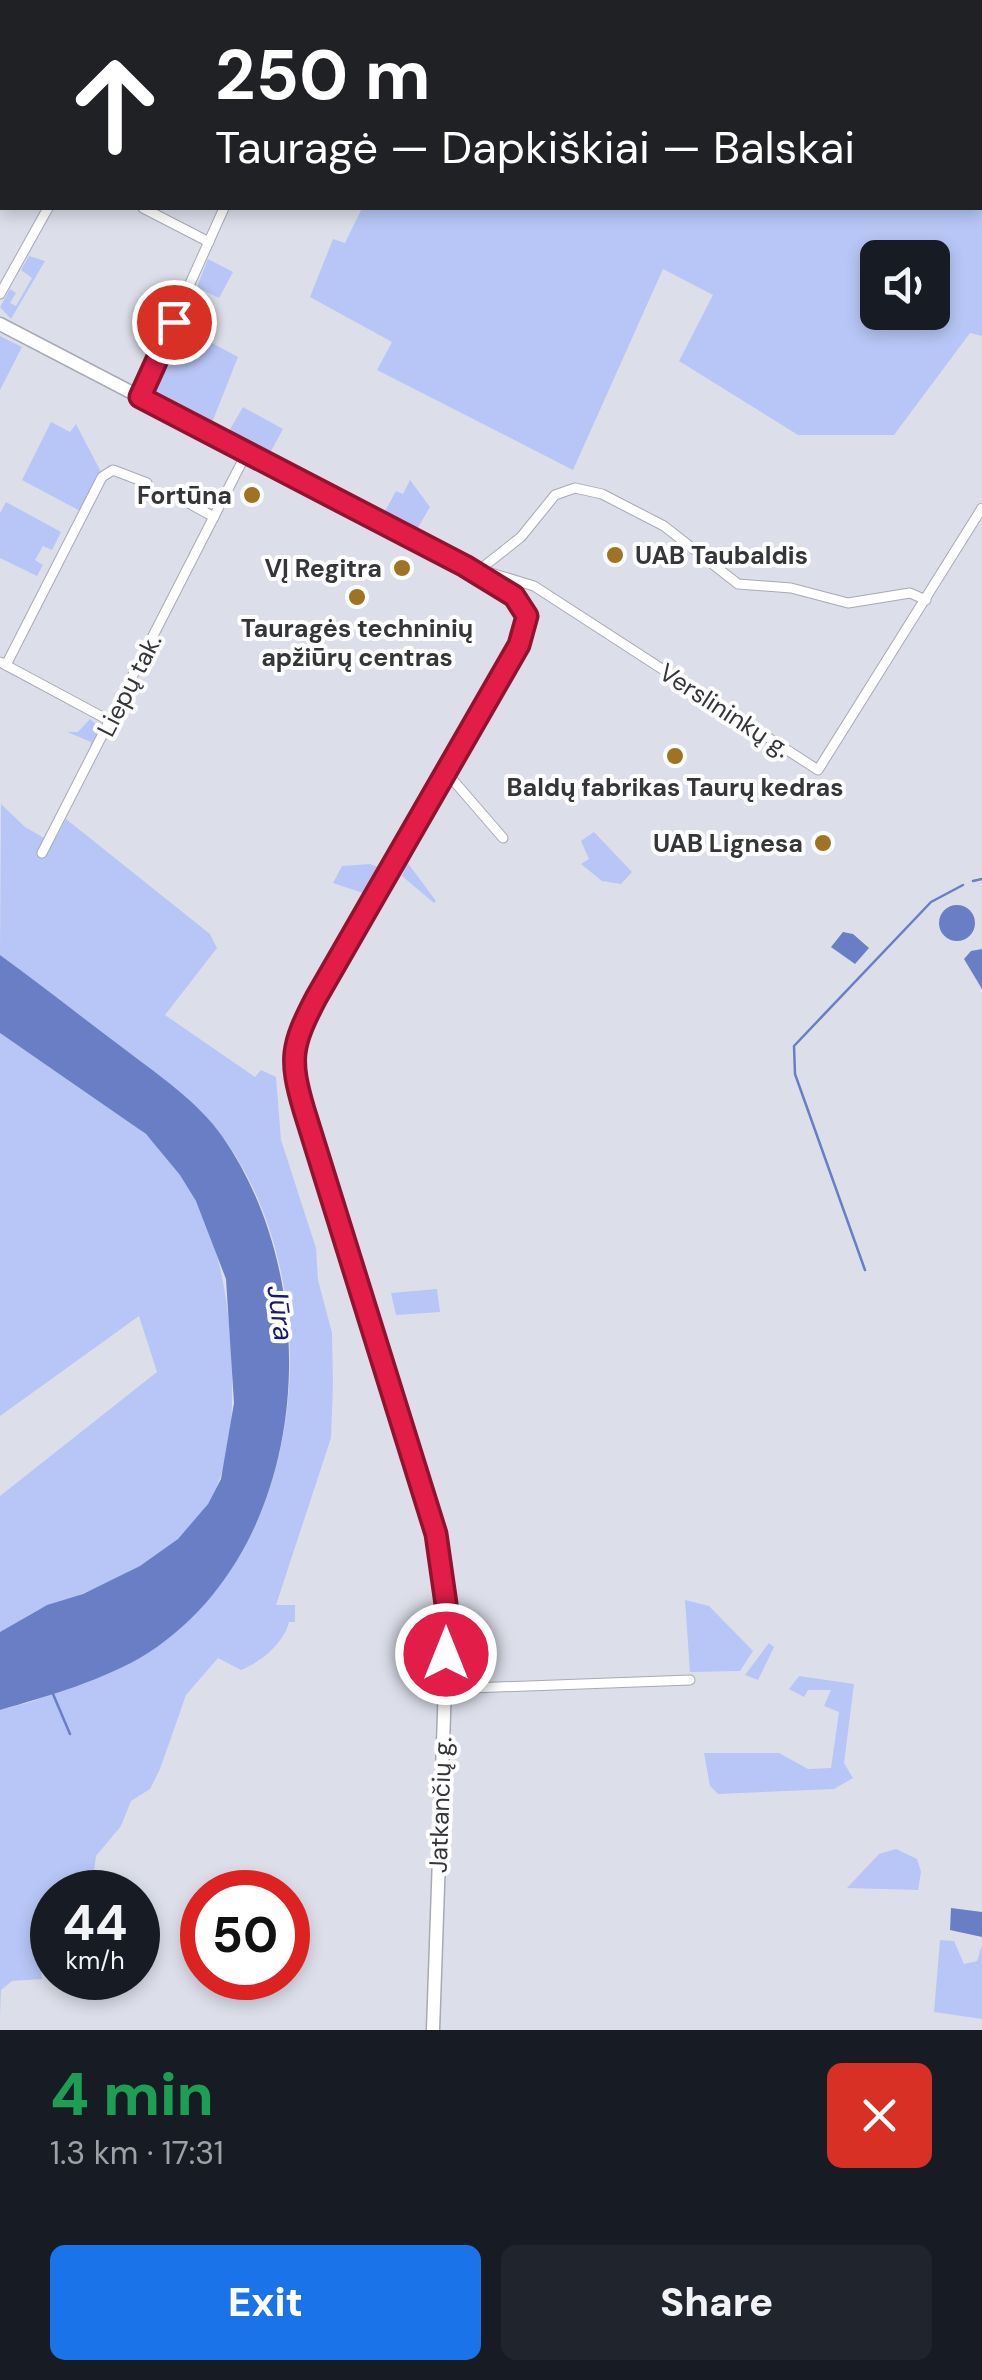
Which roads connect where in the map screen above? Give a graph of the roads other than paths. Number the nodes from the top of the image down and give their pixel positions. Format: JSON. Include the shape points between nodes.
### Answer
{"nodes":[{"id":1,"x":47,"y":210,"type":"edge"},
{"id":2,"x":147,"y":210,"type":"edge"},
{"id":3,"x":223,"y":210,"type":"edge"},
{"id":4,"x":209,"y":242,"type":"junction"},
{"id":5,"x":0,"y":294,"type":"edge"},
{"id":6,"x":0,"y":324,"type":"edge"},
{"id":7,"x":140,"y":397,"type":"junction"},
{"id":8,"x":246,"y":452,"type":"junction"},
{"id":9,"x":146,"y":482,"type":"dead end"},
{"id":10,"x":172,"y":494,"type":"dead end"},
{"id":11,"x":982,"y":508,"type":"edge"},
{"id":12,"x":214,"y":517,"type":"junction"},
{"id":13,"x":465,"y":566,"type":"junction"},
{"id":14,"x":483,"y":567,"type":"junction"},
{"id":15,"x":926,"y":600,"type":"junction"},
{"id":16,"x":3,"y":664,"type":"edge"},
{"id":17,"x":110,"y":721,"type":"junction"},
{"id":18,"x":446,"y":772,"type":"junction"},
{"id":19,"x":503,"y":838,"type":"dead end"},
{"id":20,"x":42,"y":853,"type":"dead end"},
{"id":21,"x":690,"y":1680,"type":"dead end"},
{"id":22,"x":445,"y":1689,"type":"junction"},
{"id":23,"x":433,"y":2030,"type":"edge"}],
"edges":[{"from":1,"to":5,"type":"street"},
{"from":2,"to":4,"type":"street"},
{"from":3,"to":4,"type":"street"},
{"from":4,"to":7,"type":"street"},
{"from":6,"to":7,"type":"main road"},
{"from":7,"to":8,"type":"main road"},
{"from":8,"to":12,"type":"street","name":"Liepų tak."},
{"from":8,"to":13,"type":"main road"},
{"from":9,"to":16,"type":"street","via":[[113,470],[102,477]]},
{"from":10,"to":12,"type":"street"},
{"from":11,"to":15,"type":"street","name":"Verslininkų g."},
{"from":12,"to":17,"type":"street","name":"Liepų tak."},
{"from":13,"to":14,"type":"street","name":"Verslininkų g."},
{"from":13,"to":18,"type":"main road","name":"Jatkančių g.","via":[[518,600],[526,628]]},
{"from":14,"to":15,"type":"street","via":[[521,537],[555,495],[575,488],[602,494],[664,526],[738,584],[848,603],[910,593]]},
{"from":14,"to":15,"type":"street","name":"Verslininkų g.","via":[[564,604],[818,770]]},
{"from":16,"to":17,"type":"street"},
{"from":17,"to":20,"type":"street","name":"Liepų tak."},
{"from":18,"to":19,"type":"street"},
{"from":18,"to":22,"type":"main road","name":"Jatkančių g.","via":[[293,1047],[304,1110],[439,1546]]},
{"from":21,"to":22,"type":"street"},
{"from":22,"to":23,"type":"main road","name":"Jatkančių g."}]}
